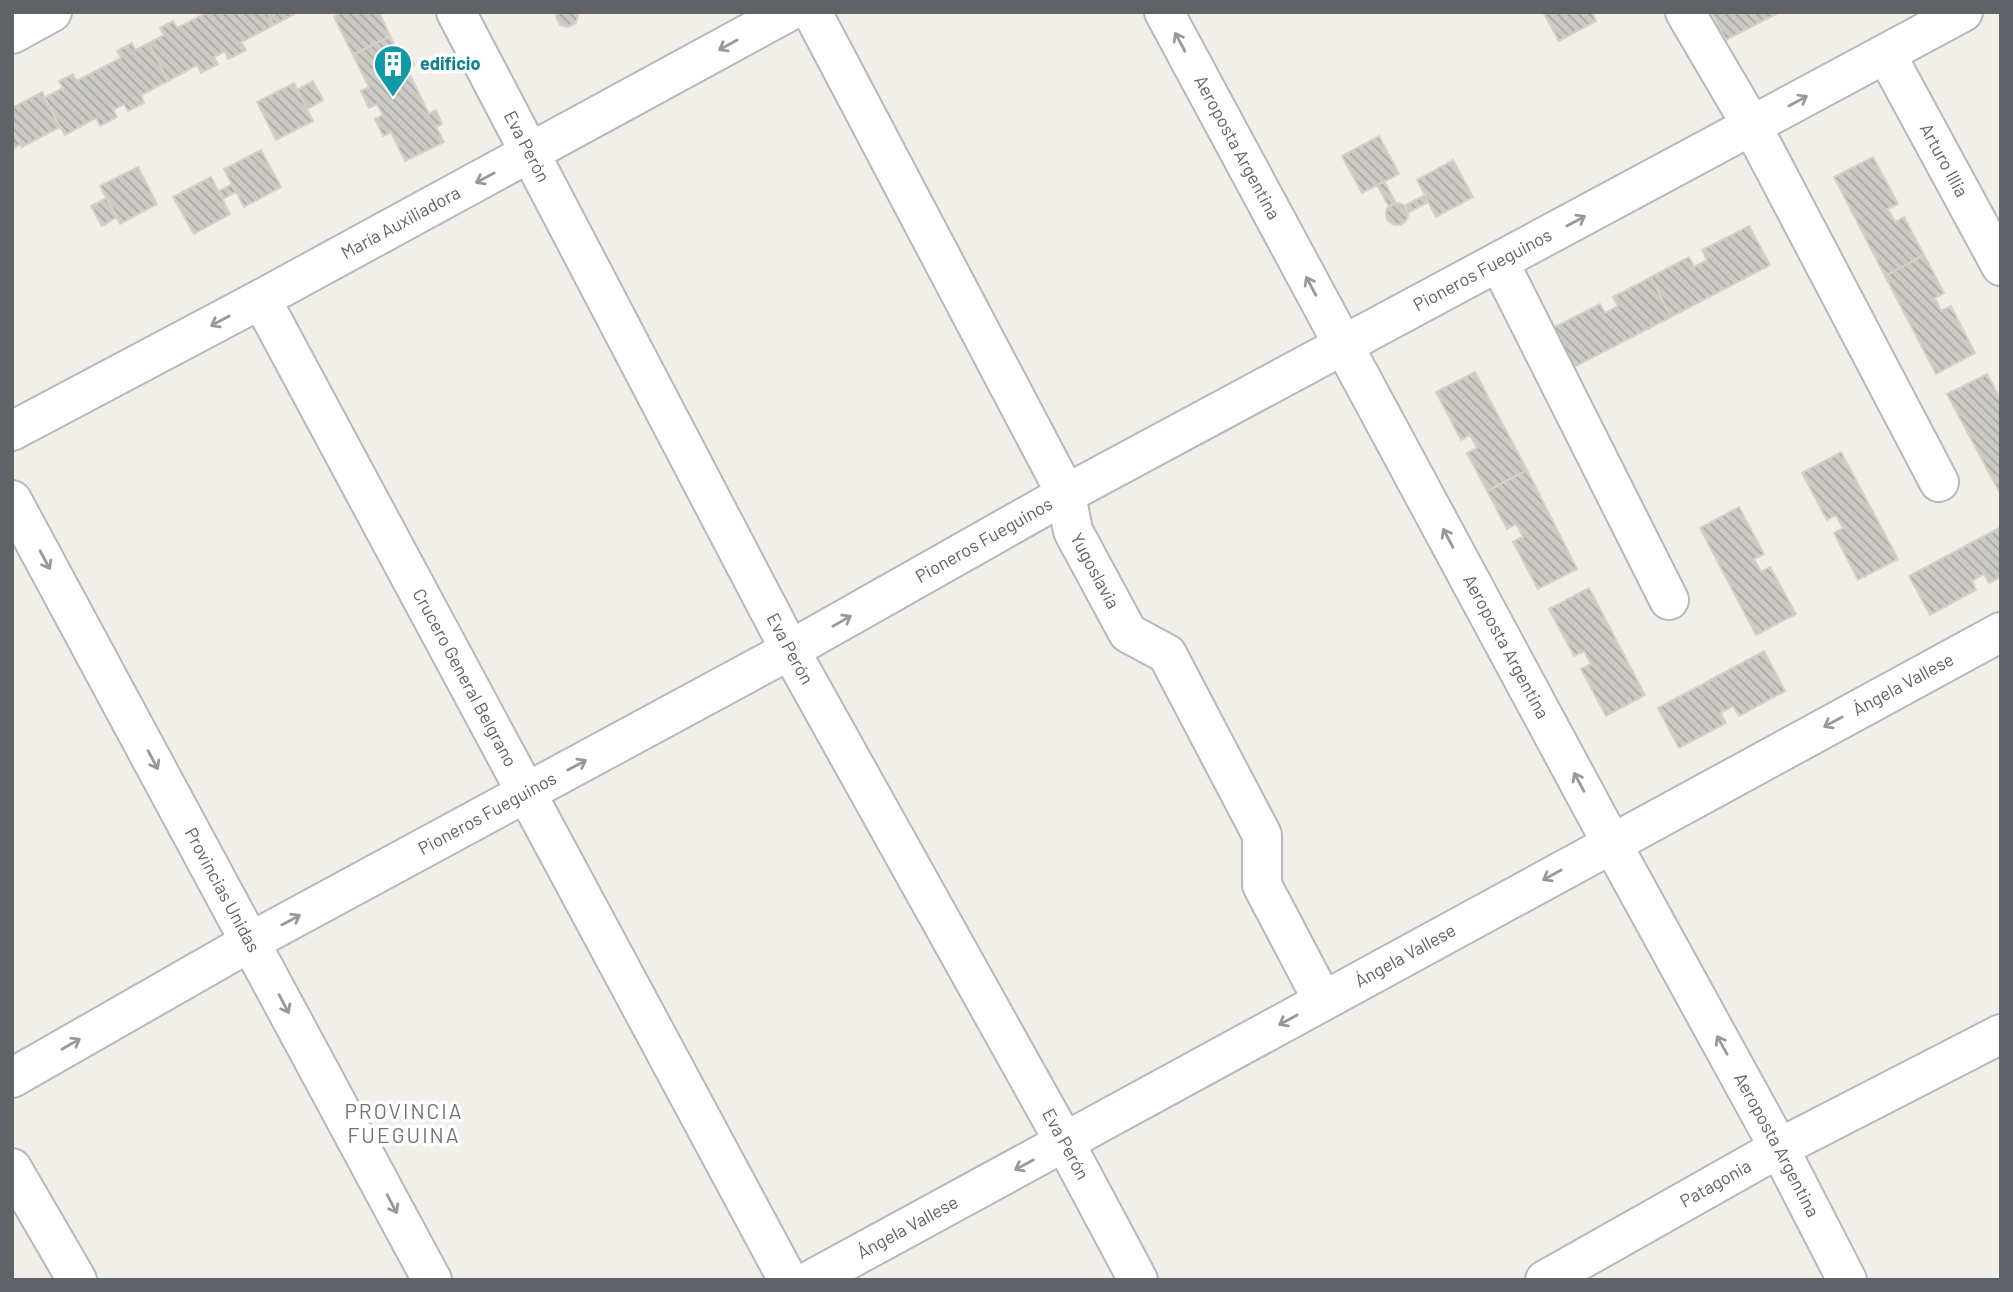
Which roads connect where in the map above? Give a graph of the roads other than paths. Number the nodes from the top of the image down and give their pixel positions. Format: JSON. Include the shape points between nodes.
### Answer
{"nodes":[{"id":1,"x":52,"y":12,"type":"edge"},
{"id":2,"x":456,"y":12,"type":"edge"},
{"id":3,"x":788,"y":12,"type":"edge"},
{"id":4,"x":812,"y":12,"type":"edge"},
{"id":5,"x":1164,"y":12,"type":"edge"},
{"id":6,"x":1685,"y":12,"type":"edge"},
{"id":7,"x":1963,"y":12,"type":"edge"},
{"id":8,"x":12,"y":34,"type":"edge"},
{"id":9,"x":1886,"y":54,"type":"junction"},
{"id":10,"x":1752,"y":126,"type":"junction"},
{"id":11,"x":531,"y":153,"type":"junction"},
{"id":12,"x":1499,"y":262,"type":"junction"},
{"id":13,"x":2001,"y":266,"type":"edge"},
{"id":14,"x":261,"y":299,"type":"junction"},
{"id":15,"x":1344,"y":346,"type":"junction"},
{"id":16,"x":12,"y":431,"type":"edge"},
{"id":17,"x":1939,"y":482,"type":"dead end"},
{"id":18,"x":1066,"y":494,"type":"junction"},
{"id":19,"x":12,"y":500,"type":"edge"},
{"id":20,"x":1669,"y":600,"type":"dead end"},
{"id":21,"x":2001,"y":632,"type":"edge"},
{"id":22,"x":790,"y":650,"type":"junction"},
{"id":23,"x":526,"y":792,"type":"junction"},
{"id":24,"x":1611,"y":842,"type":"junction"},
{"id":25,"x":250,"y":942,"type":"junction"},
{"id":26,"x":1323,"y":1001,"type":"junction"},
{"id":27,"x":2001,"y":1034,"type":"edge"},
{"id":28,"x":12,"y":1078,"type":"edge"},
{"id":29,"x":1065,"y":1143,"type":"junction"},
{"id":30,"x":1779,"y":1147,"type":"junction"},
{"id":31,"x":12,"y":1168,"type":"edge"},
{"id":32,"x":77,"y":1280,"type":"edge"},
{"id":33,"x":432,"y":1280,"type":"edge"},
{"id":34,"x":788,"y":1280,"type":"edge"},
{"id":35,"x":811,"y":1280,"type":"edge"},
{"id":36,"x":1138,"y":1280,"type":"edge"},
{"id":37,"x":1545,"y":1280,"type":"edge"},
{"id":38,"x":1847,"y":1280,"type":"edge"}],
"edges":[{"from":1,"to":8,"type":"street"},
{"from":2,"to":11,"type":"street","name":"Eva Perón"},
{"from":3,"to":11,"type":"street","name":"María Auxiliadora","one_way":true},
{"from":4,"to":18,"type":"street","name":"Yugoslavia"},
{"from":15,"to":5,"type":"street","name":"Aeroposta Argentina","one_way":true},
{"from":6,"to":10,"type":"street"},
{"from":7,"to":9,"type":"street","name":"Pioneros Fueguinos"},
{"from":10,"to":9,"type":"street","name":"Pioneros Fueguinos","one_way":true},
{"from":9,"to":13,"type":"street","name":"Arturo Illia"},
{"from":12,"to":10,"type":"street","name":"Pioneros Fueguinos","one_way":true},
{"from":10,"to":17,"type":"street"},
{"from":11,"to":14,"type":"street","name":"María Auxiliadora","one_way":true},
{"from":11,"to":22,"type":"street","name":"Eva Perón"},
{"from":12,"to":15,"type":"street","name":"Pioneros Fueguinos"},
{"from":12,"to":20,"type":"street"},
{"from":14,"to":16,"type":"street","name":"María Auxiliadora","one_way":true},
{"from":14,"to":23,"type":"street","name":"Crucero General Belgrano"},
{"from":15,"to":18,"type":"street","name":"Pioneros Fueguinos"},
{"from":24,"to":15,"type":"street","name":"Aeroposta Argentina","one_way":true},
{"from":22,"to":18,"type":"street","name":"Pioneros Fueguinos","one_way":true},
{"from":18,"to":26,"type":"street","name":"Yugoslavia","via":[[1073,531],[1128,633],[1167,654],[1262,835],[1262,885]]},
{"from":19,"to":25,"type":"street","name":"Provincias Unidas","one_way":true},
{"from":21,"to":24,"type":"street","name":"Ángela Vallese","one_way":true},
{"from":23,"to":22,"type":"street","name":"Pioneros Fueguinos","one_way":true},
{"from":22,"to":29,"type":"street","name":"Eva Perón"},
{"from":25,"to":23,"type":"street","name":"Pioneros Fueguinos","one_way":true},
{"from":23,"to":34,"type":"street","name":"Crucero General Belgrano"},
{"from":24,"to":26,"type":"street","name":"Ángela Vallese","one_way":true},
{"from":30,"to":24,"type":"street","name":"Aeroposta Argentina","one_way":true},
{"from":28,"to":25,"type":"street","name":"Pioneros Fueguinos","one_way":true},
{"from":25,"to":33,"type":"street","name":"Provincias Unidas","one_way":true},
{"from":26,"to":29,"type":"street","name":"Ángela Vallese","one_way":true},
{"from":27,"to":30,"type":"street","name":"Patagonia"},
{"from":29,"to":35,"type":"street","name":"Ángela Vallese","one_way":true},
{"from":29,"to":36,"type":"street","name":"Eva Perón"},
{"from":30,"to":37,"type":"street","name":"Patagonia"},
{"from":30,"to":38,"type":"street","name":"Aeroposta Argentina"},
{"from":31,"to":32,"type":"street"}]}
